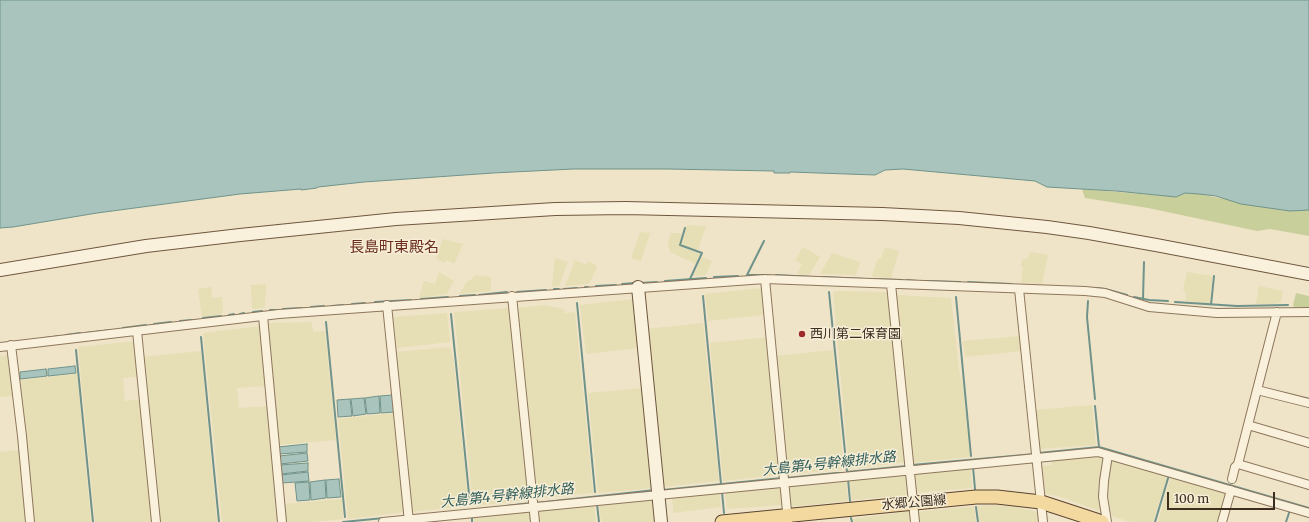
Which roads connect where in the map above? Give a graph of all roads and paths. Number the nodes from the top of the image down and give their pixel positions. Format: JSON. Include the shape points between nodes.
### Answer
{"nodes":[{"id":1,"x":0,"y":270,"type":"edge"},
{"id":2,"x":1309,"y":274,"type":"edge"},
{"id":3,"x":765,"y":279,"type":"junction"},
{"id":4,"x":891,"y":284,"type":"junction"},
{"id":5,"x":638,"y":287,"type":"junction"},
{"id":6,"x":1019,"y":289,"type":"junction"},
{"id":7,"x":512,"y":296,"type":"junction"},
{"id":8,"x":387,"y":306,"type":"junction"},
{"id":9,"x":1277,"y":312,"type":"junction"},
{"id":10,"x":1309,"y":312,"type":"edge"},
{"id":11,"x":262,"y":316,"type":"junction"},
{"id":12,"x":137,"y":330,"type":"junction"},
{"id":13,"x":11,"y":345,"type":"junction"},
{"id":14,"x":0,"y":347,"type":"edge"},
{"id":15,"x":1257,"y":390,"type":"junction"},
{"id":16,"x":1309,"y":403,"type":"edge"},
{"id":17,"x":1248,"y":425,"type":"junction"},
{"id":18,"x":1309,"y":443,"type":"edge"},
{"id":19,"x":1035,"y":455,"type":"junction"},
{"id":20,"x":1108,"y":455,"type":"junction"},
{"id":21,"x":1238,"y":464,"type":"junction"},
{"id":22,"x":909,"y":467,"type":"junction"},
{"id":23,"x":784,"y":479,"type":"junction"},
{"id":24,"x":1232,"y":479,"type":"dead end"},
{"id":25,"x":1309,"y":485,"type":"edge"},
{"id":26,"x":1231,"y":490,"type":"junction"},
{"id":27,"x":658,"y":491,"type":"junction"},
{"id":28,"x":1041,"y":502,"type":"junction"},
{"id":29,"x":913,"y":503,"type":"junction"},
{"id":30,"x":533,"y":505,"type":"junction"},
{"id":31,"x":1309,"y":513,"type":"edge"},
{"id":32,"x":409,"y":518,"type":"edge"},
{"id":33,"x":788,"y":519,"type":"edge"},
{"id":34,"x":30,"y":522,"type":"edge"},
{"id":35,"x":156,"y":522,"type":"edge"},
{"id":36,"x":282,"y":522,"type":"edge"},
{"id":37,"x":383,"y":522,"type":"edge"},
{"id":38,"x":535,"y":522,"type":"edge"},
{"id":39,"x":661,"y":522,"type":"edge"},
{"id":40,"x":722,"y":522,"type":"edge"},
{"id":41,"x":915,"y":522,"type":"edge"},
{"id":42,"x":1043,"y":522,"type":"edge"},
{"id":43,"x":1102,"y":522,"type":"edge"},
{"id":44,"x":1107,"y":522,"type":"edge"},
{"id":45,"x":1222,"y":522,"type":"edge"}],
"edges":[{"from":1,"to":2,"type":"street","via":[[146,246],[396,219],[554,209],[634,208],[959,218],[1089,233]]},
{"from":3,"to":4,"type":"street"},
{"from":3,"to":5,"type":"street"},
{"from":3,"to":23,"type":"street"},
{"from":4,"to":6,"type":"street"},
{"from":4,"to":22,"type":"street"},
{"from":5,"to":7,"type":"street"},
{"from":5,"to":27,"type":"street"},
{"from":6,"to":9,"type":"street","via":[[1105,293],[1149,306],[1217,314]]},
{"from":6,"to":19,"type":"street"},
{"from":7,"to":8,"type":"street"},
{"from":7,"to":30,"type":"street"},
{"from":8,"to":11,"type":"street"},
{"from":8,"to":32,"type":"street"},
{"from":9,"to":10,"type":"street"},
{"from":9,"to":15,"type":"street"},
{"from":11,"to":12,"type":"street"},
{"from":11,"to":36,"type":"street"},
{"from":12,"to":13,"type":"street"},
{"from":12,"to":35,"type":"street"},
{"from":13,"to":14,"type":"street"},
{"from":13,"to":34,"type":"street"},
{"from":15,"to":16,"type":"street"},
{"from":15,"to":17,"type":"street"},
{"from":17,"to":18,"type":"street"},
{"from":17,"to":21,"type":"street"},
{"from":19,"to":20,"type":"street","via":[[1098,452]]},
{"from":19,"to":22,"type":"street"},
{"from":19,"to":28,"type":"street"},
{"from":20,"to":26,"type":"street"},
{"from":20,"to":44,"type":"street","via":[[1103,497]]},
{"from":21,"to":24,"type":"street"},
{"from":21,"to":25,"type":"street"},
{"from":22,"to":23,"type":"street"},
{"from":22,"to":29,"type":"street"},
{"from":23,"to":27,"type":"street"},
{"from":23,"to":33,"type":"street"},
{"from":26,"to":31,"type":"street"},
{"from":26,"to":45,"type":"street"},
{"from":27,"to":30,"type":"street"},
{"from":27,"to":39,"type":"street"},
{"from":28,"to":29,"type":"main road","name":"水郷公園線","via":[[976,497]]},
{"from":28,"to":42,"type":"street"},
{"from":28,"to":43,"type":"main road","name":"水郷公園線"},
{"from":29,"to":33,"type":"main road","name":"水郷公園線"},
{"from":29,"to":41,"type":"street"},
{"from":30,"to":32,"type":"street"},
{"from":30,"to":38,"type":"street"},
{"from":32,"to":37,"type":"street"},
{"from":33,"to":40,"type":"main road","name":"水郷公園線"}]}
